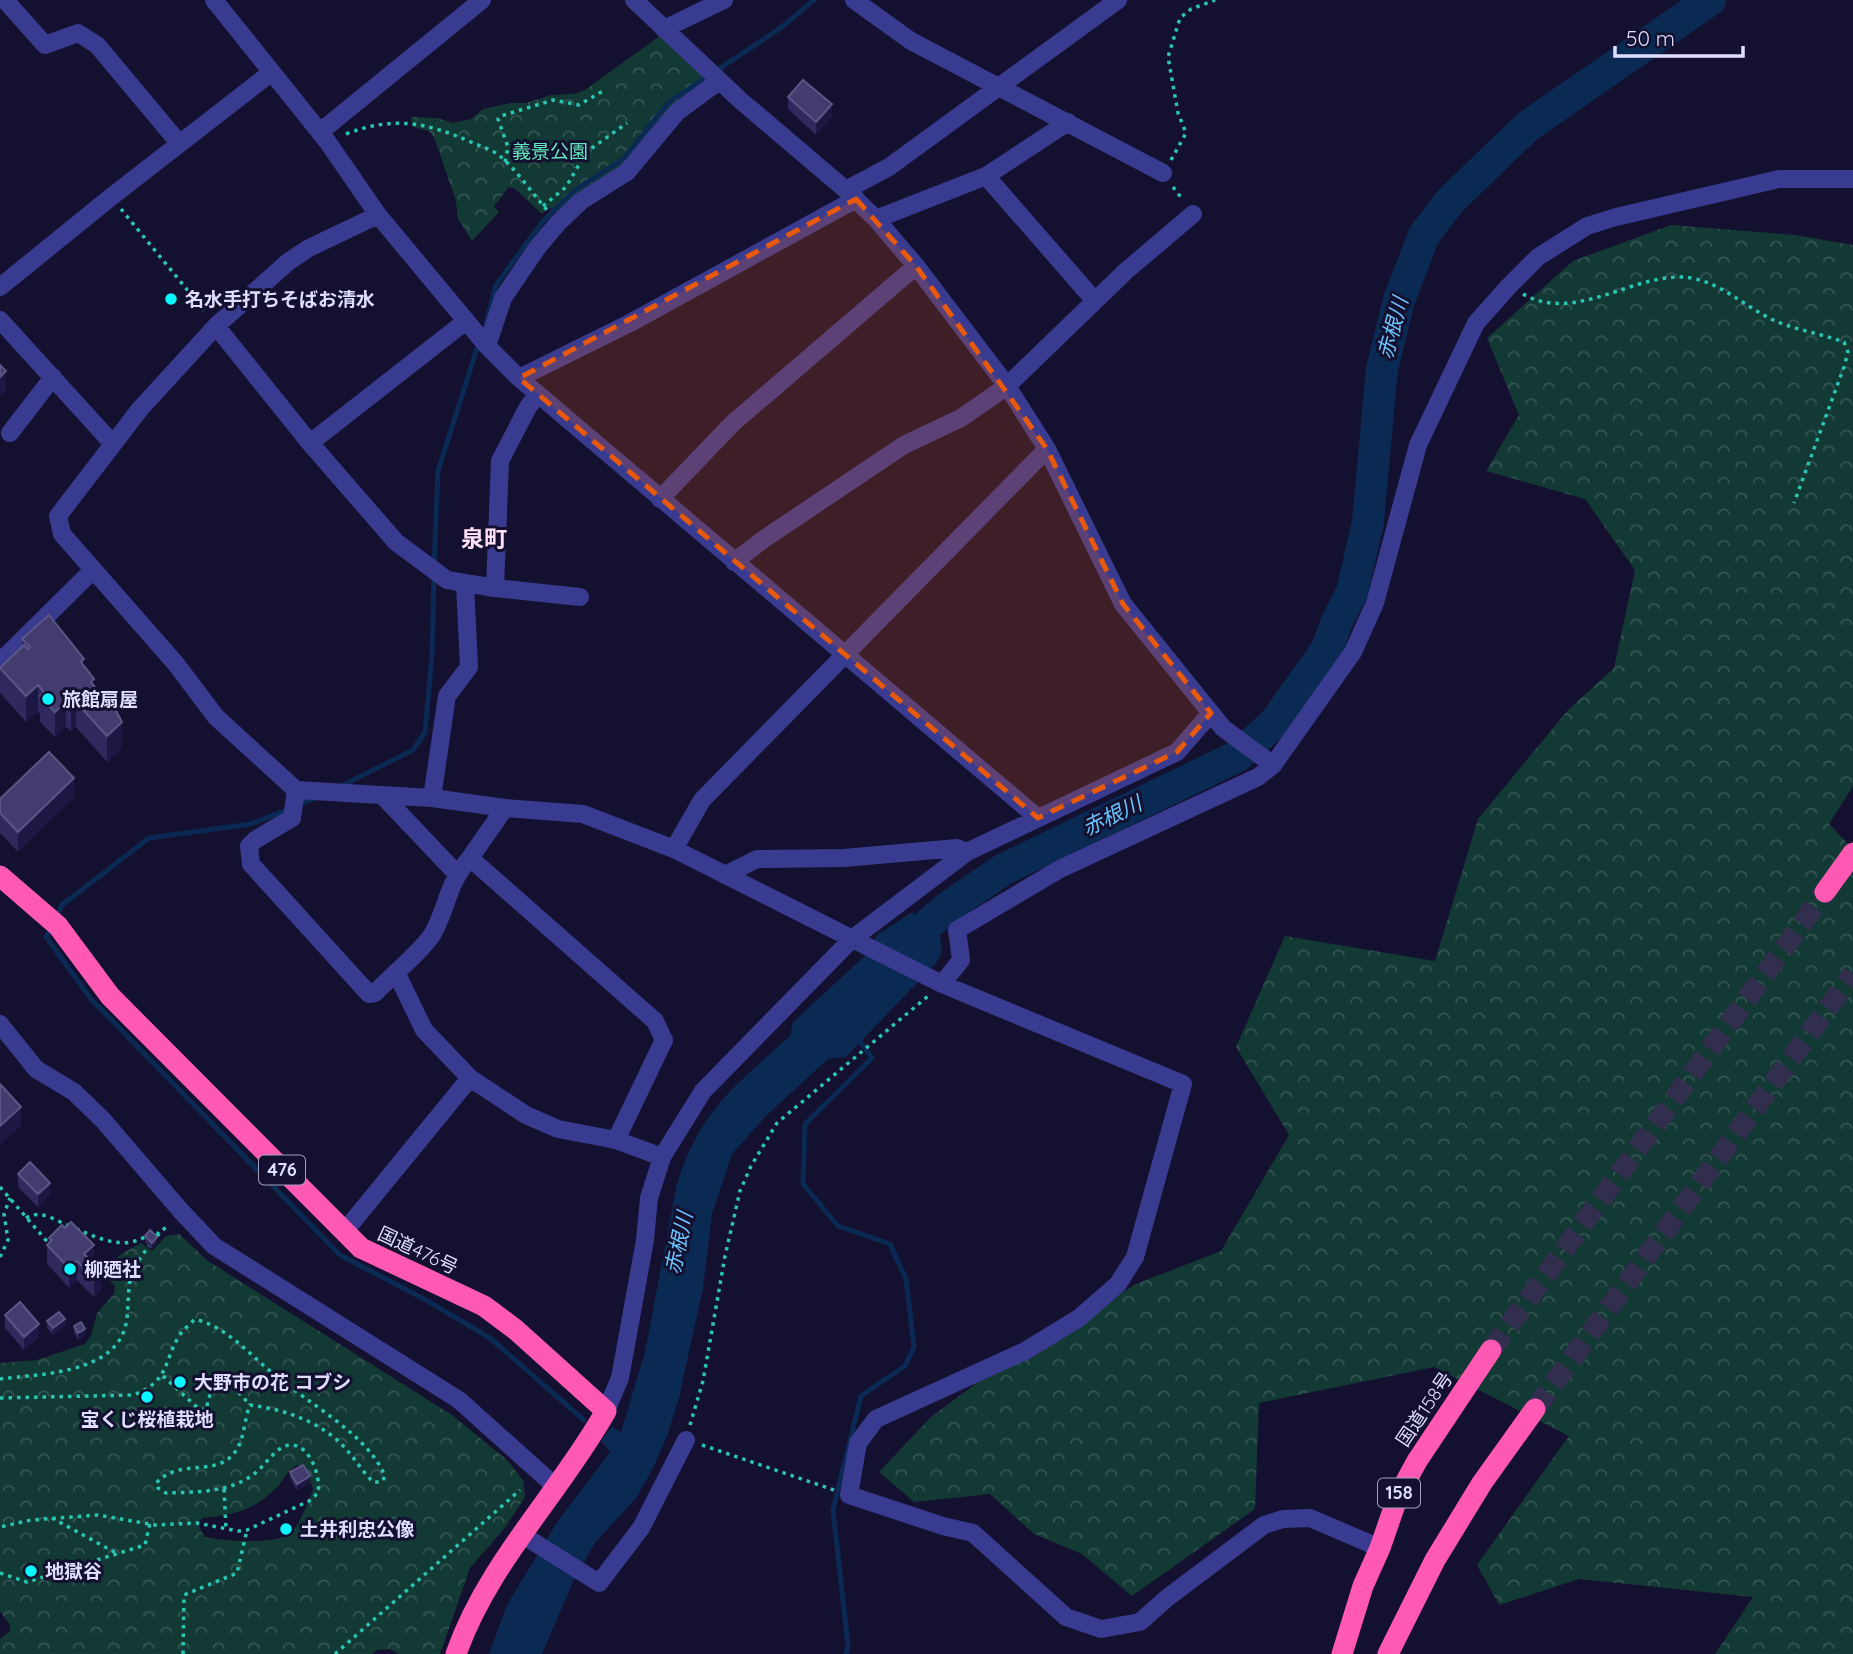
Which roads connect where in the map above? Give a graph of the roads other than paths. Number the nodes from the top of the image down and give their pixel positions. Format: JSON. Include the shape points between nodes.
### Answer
{"nodes":[{"id":1,"x":5,"y":0,"type":"edge"},
{"id":2,"x":214,"y":0,"type":"edge"},
{"id":3,"x":482,"y":0,"type":"edge"},
{"id":4,"x":634,"y":0,"type":"edge"},
{"id":5,"x":724,"y":0,"type":"edge"},
{"id":6,"x":854,"y":0,"type":"edge"},
{"id":7,"x":1118,"y":0,"type":"edge"},
{"id":8,"x":664,"y":29,"type":"junction"},
{"id":9,"x":272,"y":72,"type":"junction"},
{"id":10,"x":719,"y":80,"type":"junction"},
{"id":11,"x":1001,"y":87,"type":"junction"},
{"id":12,"x":1068,"y":122,"type":"junction"},
{"id":13,"x":324,"y":137,"type":"junction"},
{"id":14,"x":179,"y":144,"type":"junction"},
{"id":15,"x":1163,"y":173,"type":"road end"},
{"id":16,"x":986,"y":176,"type":"junction"},
{"id":17,"x":1853,"y":179,"type":"edge"},
{"id":18,"x":851,"y":195,"type":"junction"},
{"id":19,"x":1193,"y":214,"type":"road end"},
{"id":20,"x":378,"y":215,"type":"junction"},
{"id":21,"x":876,"y":219,"type":"junction"},
{"id":22,"x":916,"y":266,"type":"junction"},
{"id":23,"x":0,"y":288,"type":"edge"},
{"id":24,"x":1095,"y":301,"type":"junction"},
{"id":25,"x":0,"y":320,"type":"edge"},
{"id":26,"x":466,"y":321,"type":"junction"},
{"id":27,"x":216,"y":326,"type":"junction"},
{"id":28,"x":487,"y":346,"type":"junction"},
{"id":29,"x":53,"y":377,"type":"junction"},
{"id":30,"x":519,"y":379,"type":"junction"},
{"id":31,"x":1007,"y":386,"type":"junction"},
{"id":32,"x":537,"y":396,"type":"junction"},
{"id":33,"x":10,"y":433,"type":"dead end"},
{"id":34,"x":310,"y":443,"type":"junction"},
{"id":35,"x":113,"y":444,"type":"junction"},
{"id":36,"x":1047,"y":449,"type":"junction"},
{"id":37,"x":660,"y":499,"type":"junction"},
{"id":38,"x":734,"y":562,"type":"junction"},
{"id":39,"x":93,"y":570,"type":"junction"},
{"id":40,"x":465,"y":584,"type":"junction"},
{"id":41,"x":495,"y":587,"type":"junction"},
{"id":42,"x":580,"y":597,"type":"dead end"},
{"id":43,"x":845,"y":657,"type":"junction"},
{"id":44,"x":0,"y":662,"type":"edge"},
{"id":45,"x":1211,"y":713,"type":"junction"},
{"id":46,"x":1269,"y":762,"type":"junction"},
{"id":47,"x":296,"y":790,"type":"junction"},
{"id":48,"x":383,"y":796,"type":"junction"},
{"id":49,"x":432,"y":798,"type":"junction"},
{"id":50,"x":505,"y":808,"type":"junction"},
{"id":51,"x":1038,"y":818,"type":"junction"},
{"id":52,"x":674,"y":849,"type":"junction"},
{"id":53,"x":967,"y":852,"type":"junction"},
{"id":54,"x":1853,"y":853,"type":"edge"},
{"id":55,"x":470,"y":858,"type":"junction"},
{"id":56,"x":457,"y":874,"type":"junction"},
{"id":57,"x":725,"y":875,"type":"junction"},
{"id":58,"x":0,"y":876,"type":"edge"},
{"id":59,"x":1825,"y":892,"type":"tunnel mouth"},
{"id":60,"x":858,"y":942,"type":"junction"},
{"id":61,"x":396,"y":972,"type":"junction"},
{"id":62,"x":937,"y":981,"type":"junction"},
{"id":63,"x":0,"y":1024,"type":"edge"},
{"id":64,"x":470,"y":1078,"type":"junction"},
{"id":65,"x":616,"y":1140,"type":"junction"},
{"id":66,"x":662,"y":1157,"type":"junction"},
{"id":67,"x":344,"y":1232,"type":"junction"},
{"id":68,"x":1491,"y":1350,"type":"tunnel mouth"},
{"id":69,"x":1535,"y":1409,"type":"tunnel mouth"},
{"id":70,"x":606,"y":1411,"type":"junction"},
{"id":71,"x":686,"y":1440,"type":"road end"},
{"id":72,"x":555,"y":1487,"type":"junction"},
{"id":73,"x":526,"y":1537,"type":"junction"},
{"id":74,"x":1380,"y":1548,"type":"junction"},
{"id":75,"x":456,"y":1654,"type":"edge"},
{"id":76,"x":1342,"y":1654,"type":"edge"},
{"id":77,"x":1388,"y":1654,"type":"edge"}],
"edges":[{"from":1,"to":14,"type":"street","via":[[45,45],[78,33],[97,45]]},
{"from":2,"to":9,"type":"street"},
{"from":3,"to":13,"type":"street"},
{"from":4,"to":8,"type":"street"},
{"from":5,"to":8,"type":"street"},
{"from":6,"to":11,"type":"street","via":[[911,41]]},
{"from":7,"to":11,"type":"street"},
{"from":8,"to":10,"type":"street"},
{"from":9,"to":13,"type":"street"},
{"from":9,"to":14,"type":"street"},
{"from":10,"to":18,"type":"street"},
{"from":10,"to":28,"type":"street","via":[[677,112],[627,172],[554,218],[503,299]]},
{"from":11,"to":12,"type":"street"},
{"from":11,"to":18,"type":"street"},
{"from":12,"to":15,"type":"street"},
{"from":12,"to":16,"type":"street"},
{"from":13,"to":20,"type":"street"},
{"from":14,"to":23,"type":"street"},
{"from":16,"to":21,"type":"street"},
{"from":16,"to":24,"type":"street"},
{"from":17,"to":46,"type":"street","via":[[1779,178],[1616,217],[1587,226],[1538,257],[1476,323],[1418,444],[1375,603],[1353,652]]},
{"from":18,"to":21,"type":"street"},
{"from":18,"to":30,"type":"street","via":[[630,323]]},
{"from":19,"to":24,"type":"street"},
{"from":20,"to":26,"type":"street"},
{"from":20,"to":27,"type":"street","via":[[299,255]]},
{"from":21,"to":22,"type":"street"},
{"from":22,"to":31,"type":"street"},
{"from":22,"to":37,"type":"street","via":[[733,423]]},
{"from":24,"to":31,"type":"street"},
{"from":25,"to":29,"type":"street"},
{"from":26,"to":28,"type":"street"},
{"from":26,"to":34,"type":"street"},
{"from":27,"to":34,"type":"street"},
{"from":27,"to":35,"type":"street"},
{"from":28,"to":30,"type":"street"},
{"from":29,"to":33,"type":"street"},
{"from":29,"to":35,"type":"street"},
{"from":30,"to":32,"type":"street"},
{"from":31,"to":36,"type":"street"},
{"from":31,"to":38,"type":"street","via":[[961,418],[904,445]]},
{"from":32,"to":37,"type":"street"},
{"from":32,"to":41,"type":"street","via":[[500,461]]},
{"from":34,"to":40,"type":"street","via":[[396,542],[447,580]]},
{"from":35,"to":39,"type":"street","via":[[58,516],[62,534]]},
{"from":36,"to":43,"type":"street"},
{"from":36,"to":45,"type":"street","via":[[1123,604]]},
{"from":37,"to":38,"type":"street"},
{"from":38,"to":43,"type":"street"},
{"from":39,"to":44,"type":"street"},
{"from":39,"to":47,"type":"street","via":[[216,717]]},
{"from":40,"to":41,"type":"street"},
{"from":40,"to":49,"type":"street","via":[[469,667],[447,696]]},
{"from":41,"to":42,"type":"street"},
{"from":43,"to":51,"type":"street"},
{"from":43,"to":52,"type":"street","via":[[702,800]]},
{"from":45,"to":46,"type":"street","via":[[1223,728]]},
{"from":45,"to":51,"type":"street","via":[[1177,752]]},
{"from":46,"to":62,"type":"street","via":[[1258,777],[1060,869],[957,930],[961,961]]},
{"from":47,"to":48,"type":"street"},
{"from":47,"to":61,"type":"street","via":[[292,818],[249,846],[254,870],[369,993],[375,993]]},
{"from":48,"to":49,"type":"street"},
{"from":48,"to":56,"type":"street"},
{"from":49,"to":50,"type":"street"},
{"from":50,"to":52,"type":"street","via":[[583,814]]},
{"from":50,"to":55,"type":"street"},
{"from":51,"to":53,"type":"street"},
{"from":52,"to":57,"type":"street"},
{"from":53,"to":57,"type":"street","via":[[957,848],[844,858],[757,859]]},
{"from":53,"to":60,"type":"street"},
{"from":54,"to":59,"type":"highway"},
{"from":55,"to":56,"type":"street"},
{"from":55,"to":65,"type":"street","via":[[655,1021],[664,1040]]},
{"from":56,"to":61,"type":"street","via":[[432,935]]},
{"from":57,"to":60,"type":"street"},
{"from":58,"to":67,"type":"highway","name":"国道476号","number":"476","via":[[58,926],[110,996]]},
{"from":60,"to":62,"type":"street"},
{"from":60,"to":66,"type":"street","via":[[703,1091]]},
{"from":61,"to":64,"type":"street","via":[[425,1030]]},
{"from":62,"to":74,"type":"street","via":[[1183,1084],[1135,1257],[1118,1284],[1079,1318],[1025,1351],[876,1419],[858,1443],[849,1495],[974,1533],[1066,1618],[1101,1629],[1140,1622],[1264,1525],[1283,1519],[1310,1518]]},
{"from":63,"to":72,"type":"street","via":[[36,1069],[74,1092],[103,1120],[214,1246],[458,1400]]},
{"from":64,"to":65,"type":"street","via":[[526,1115],[558,1129]]},
{"from":64,"to":67,"type":"street"},
{"from":65,"to":66,"type":"street"},
{"from":66,"to":70,"type":"street","via":[[649,1198],[620,1378]]},
{"from":67,"to":70,"type":"highway","name":"国道476号","number":"476","via":[[370,1253],[484,1306]]},
{"from":68,"to":74,"type":"highway","name":"国道158号","number":"158","via":[[1417,1461],[1398,1496]]},
{"from":69,"to":77,"type":"highway","via":[[1435,1560]]},
{"from":70,"to":72,"type":"highway"},
{"from":71,"to":73,"type":"street","via":[[641,1528],[599,1583]]},
{"from":72,"to":73,"type":"highway"},
{"from":73,"to":75,"type":"highway","via":[[488,1586]]},
{"from":74,"to":76,"type":"highway","name":"国道158号","number":"158"}]}
